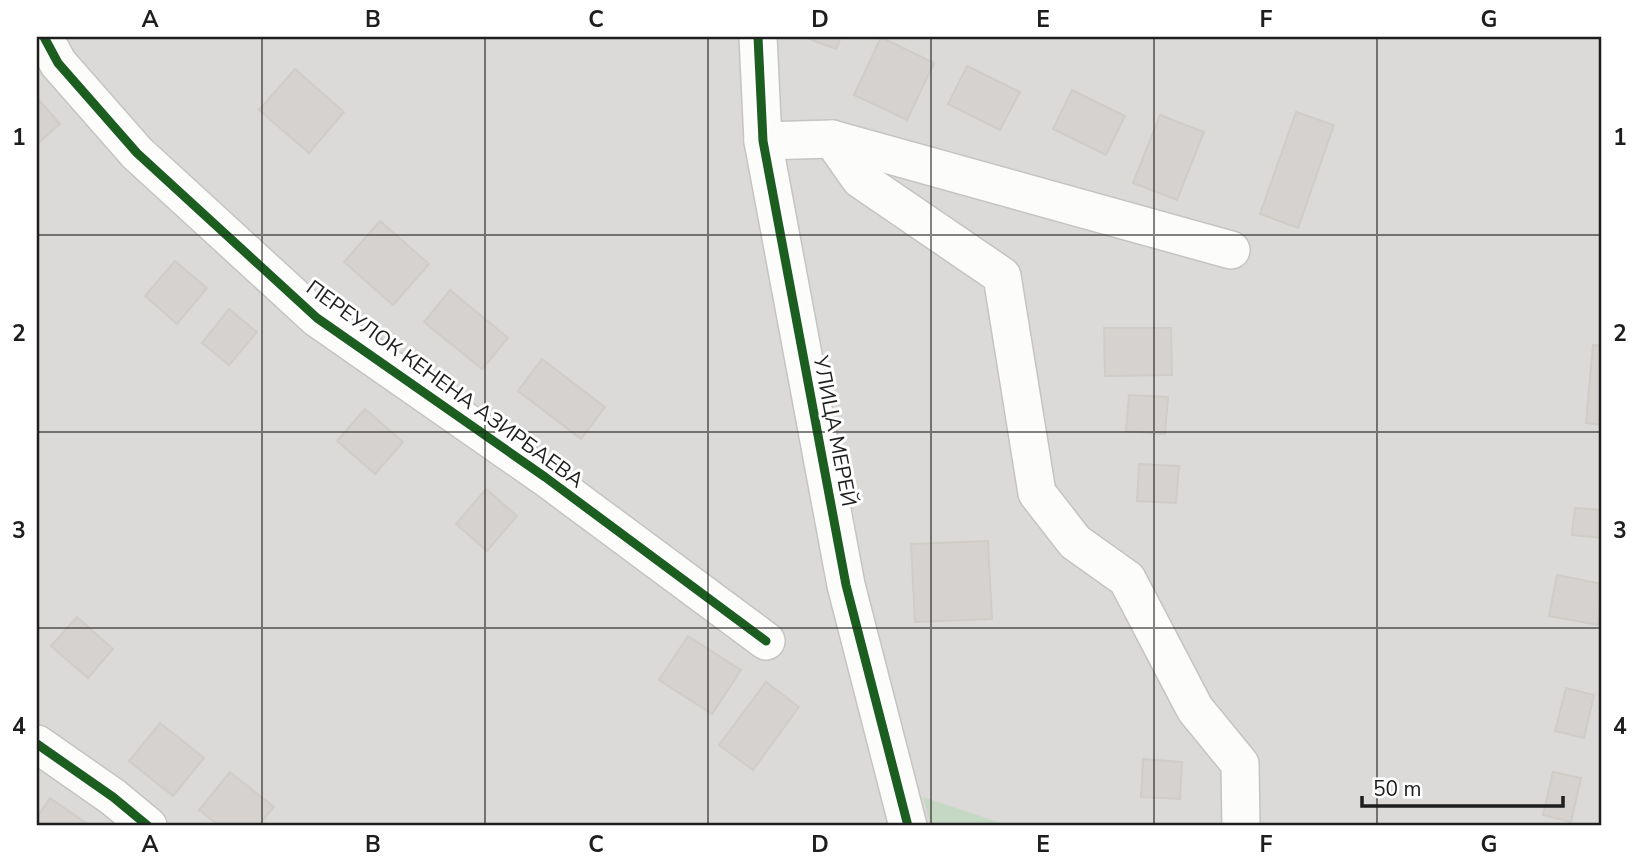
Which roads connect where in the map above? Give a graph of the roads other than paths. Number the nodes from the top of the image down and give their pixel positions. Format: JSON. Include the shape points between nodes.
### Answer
{"nodes":[{"id":1,"x":44,"y":37,"type":"edge"},
{"id":2,"x":758,"y":37,"type":"edge"},
{"id":3,"x":832,"y":139,"type":"junction"},
{"id":4,"x":763,"y":141,"type":"junction"},
{"id":5,"x":1231,"y":250,"type":"dead end"},
{"id":6,"x":766,"y":641,"type":"dead end"},
{"id":7,"x":38,"y":749,"type":"edge"},
{"id":8,"x":148,"y":826,"type":"edge"},
{"id":9,"x":908,"y":826,"type":"edge"},
{"id":10,"x":1241,"y":826,"type":"edge"}],
"edges":[{"from":1,"to":6,"type":"street","name":"ПЕРЕУЛОК КЕНЕНА АЗИРБАЕВА","via":[[58,63],[137,153],[317,318],[545,477]]},
{"from":2,"to":4,"type":"street","name":"УЛИЦА МЕРЕЙ"},
{"from":3,"to":4,"type":"street"},
{"from":3,"to":5,"type":"street"},
{"from":3,"to":10,"type":"street","via":[[860,178],[1002,276],[1037,493],[1075,542],[1127,579],[1195,709],[1240,764]]},
{"from":4,"to":9,"type":"street","name":"УЛИЦА МЕРЕЙ","via":[[846,585]]},
{"from":7,"to":8,"type":"street","via":[[113,797]]}]}
